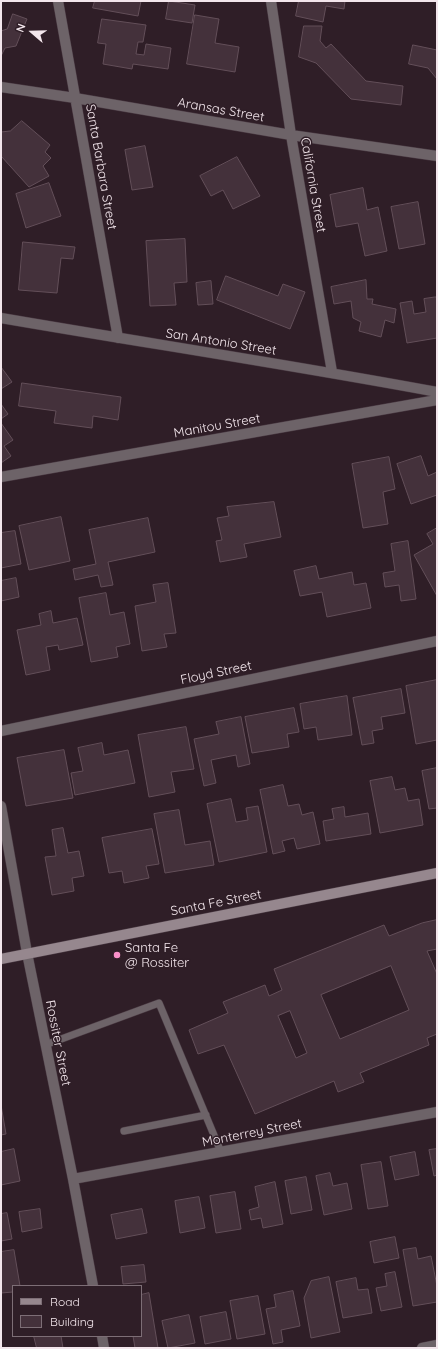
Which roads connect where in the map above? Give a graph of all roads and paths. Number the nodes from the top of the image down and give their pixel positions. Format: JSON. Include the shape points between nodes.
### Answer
{"nodes":[{"id":1,"x":58,"y":1,"type":"edge"},
{"id":2,"x":271,"y":1,"type":"edge"},
{"id":3,"x":1,"y":87,"type":"edge"},
{"id":4,"x":75,"y":98,"type":"junction"},
{"id":5,"x":291,"y":135,"type":"junction"},
{"id":6,"x":437,"y":156,"type":"edge"},
{"id":7,"x":1,"y":318,"type":"edge"},
{"id":8,"x":118,"y":338,"type":"junction"},
{"id":9,"x":332,"y":372,"type":"junction"},
{"id":10,"x":437,"y":392,"type":"edge"},
{"id":11,"x":437,"y":400,"type":"edge"},
{"id":12,"x":1,"y":478,"type":"edge"},
{"id":13,"x":437,"y":641,"type":"edge"},
{"id":14,"x":1,"y":731,"type":"edge"},
{"id":15,"x":1,"y":806,"type":"edge"},
{"id":16,"x":437,"y":873,"type":"edge"},
{"id":17,"x":27,"y":954,"type":"junction"},
{"id":18,"x":1,"y":958,"type":"edge"},
{"id":19,"x":45,"y":1045,"type":"junction"},
{"id":20,"x":437,"y":1112,"type":"edge"},
{"id":21,"x":206,"y":1115,"type":"junction"},
{"id":22,"x":124,"y":1132,"type":"dead end"},
{"id":23,"x":221,"y":1152,"type":"junction"},
{"id":24,"x":72,"y":1179,"type":"junction"},
{"id":25,"x":93,"y":1285,"type":"edge"},
{"id":26,"x":102,"y":1337,"type":"edge"},
{"id":27,"x":437,"y":1345,"type":"edge"},
{"id":28,"x":104,"y":1348,"type":"edge"},
{"id":29,"x":422,"y":1348,"type":"edge"}],
"edges":[{"from":1,"to":4,"type":"street","name":"Santa Barbara Street"},
{"from":2,"to":5,"type":"street","name":"California Street"},
{"from":3,"to":4,"type":"street","name":"Aransas Street"},
{"from":4,"to":5,"type":"street","name":"Aransas Street"},
{"from":4,"to":8,"type":"street","name":"Santa Barbara Street"},
{"from":5,"to":6,"type":"street","name":"Aransas Street"},
{"from":5,"to":9,"type":"street","name":"California Street"},
{"from":7,"to":8,"type":"street","name":"San Antonio Street"},
{"from":8,"to":9,"type":"street","name":"San Antonio Street"},
{"from":9,"to":10,"type":"street","name":"San Antonio Street"},
{"from":11,"to":12,"type":"street","name":"Manitou Street"},
{"from":13,"to":14,"type":"street","name":"Floyd Street"},
{"from":15,"to":17,"type":"street","name":"Rossiter Street"},
{"from":16,"to":17,"type":"main road","name":"Santa Fe Street"},
{"from":17,"to":18,"type":"main road","name":"Santa Fe Street"},
{"from":17,"to":19,"type":"street","name":"Rossiter Street"},
{"from":19,"to":21,"type":"lane","via":[[159,1002]]},
{"from":19,"to":24,"type":"street","name":"Rossiter Street"},
{"from":20,"to":23,"type":"street","name":"Monterrey Street"},
{"from":21,"to":22,"type":"lane"},
{"from":21,"to":23,"type":"lane"},
{"from":23,"to":24,"type":"street","name":"Monterrey Street"},
{"from":24,"to":25,"type":"street","name":"Rossiter Street"},
{"from":26,"to":28,"type":"street"},
{"from":27,"to":29,"type":"street"}]}
